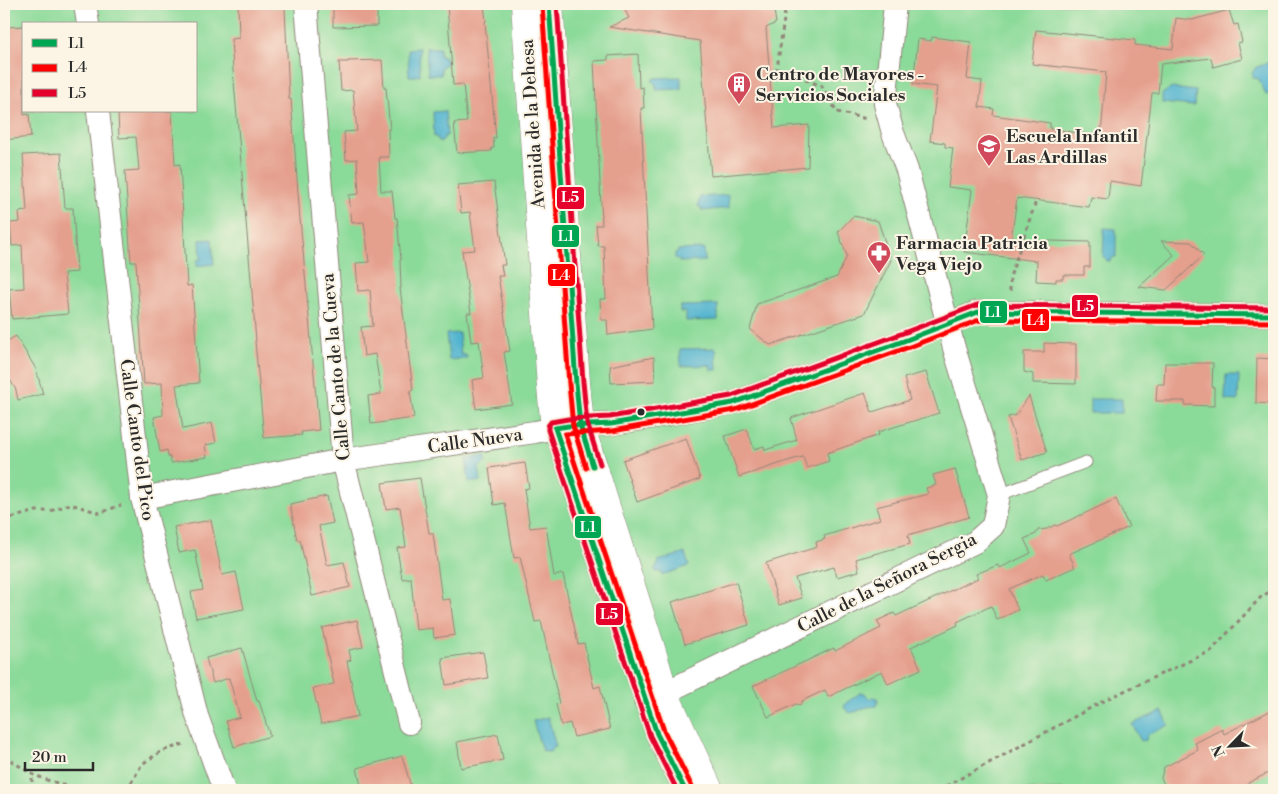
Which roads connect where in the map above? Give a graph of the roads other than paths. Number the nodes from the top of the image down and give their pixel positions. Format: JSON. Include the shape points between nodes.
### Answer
{"nodes":[{"id":1,"x":85,"y":4,"type":"edge"},
{"id":2,"x":306,"y":4,"type":"edge"},
{"id":3,"x":525,"y":4,"type":"edge"},
{"id":4,"x":548,"y":4,"type":"edge"},
{"id":5,"x":896,"y":4,"type":"edge"},
{"id":6,"x":88,"y":22,"type":"edge"},
{"id":7,"x":98,"y":112,"type":"edge"},
{"id":8,"x":1274,"y":315,"type":"edge"},
{"id":9,"x":948,"y":323,"type":"junction"},
{"id":10,"x":568,"y":427,"type":"junction"},
{"id":11,"x":343,"y":460,"type":"junction"},
{"id":12,"x":1086,"y":462,"type":"dead end"},
{"id":13,"x":999,"y":495,"type":"junction"},
{"id":14,"x":142,"y":498,"type":"junction"},
{"id":15,"x":654,"y":697,"type":"junction"},
{"id":16,"x":409,"y":723,"type":"dead end"},
{"id":17,"x":224,"y":790,"type":"edge"},
{"id":18,"x":685,"y":790,"type":"edge"},
{"id":19,"x":709,"y":790,"type":"edge"}],
"edges":[{"from":1,"to":6,"type":"street"},
{"from":2,"to":11,"type":"street","name":"Calle Canto de la Cueva"},
{"from":3,"to":10,"type":"street","name":"Avenida de la Dehesa","via":[[550,378]]},
{"from":4,"to":10,"type":"street","name":"Avenida de la Dehesa","via":[[576,383]]},
{"from":5,"to":9,"type":"street","name":"Calle de la Señora Sergia","via":[[885,104],[907,170]]},
{"from":7,"to":14,"type":"street","name":"Calle Canto del Pico"},
{"from":8,"to":9,"type":"street","name":"Calle Nueva","via":[[1006,311],[978,312]]},
{"from":9,"to":10,"type":"street","name":"Calle Nueva","via":[[733,403],[611,424]]},
{"from":9,"to":13,"type":"street","name":"Calle de la Señora Sergia"},
{"from":10,"to":11,"type":"street","name":"Calle Nueva"},
{"from":10,"to":15,"type":"street","name":"Avenida de la Dehesa","via":[[652,652]]},
{"from":11,"to":14,"type":"street","name":"Calle Nueva"},
{"from":11,"to":16,"type":"street","name":"Calle Canto de la Cueva"},
{"from":12,"to":13,"type":"lane"},
{"from":13,"to":15,"type":"street","name":"Calle de la Señora Sergia","via":[[993,526],[975,542]]},
{"from":14,"to":17,"type":"street","name":"Calle Canto del Pico","via":[[197,716]]},
{"from":15,"to":18,"type":"street","name":"Avenida de la Dehesa","via":[[657,734]]},
{"from":15,"to":19,"type":"street","name":"Avenida de la Dehesa"}]}
